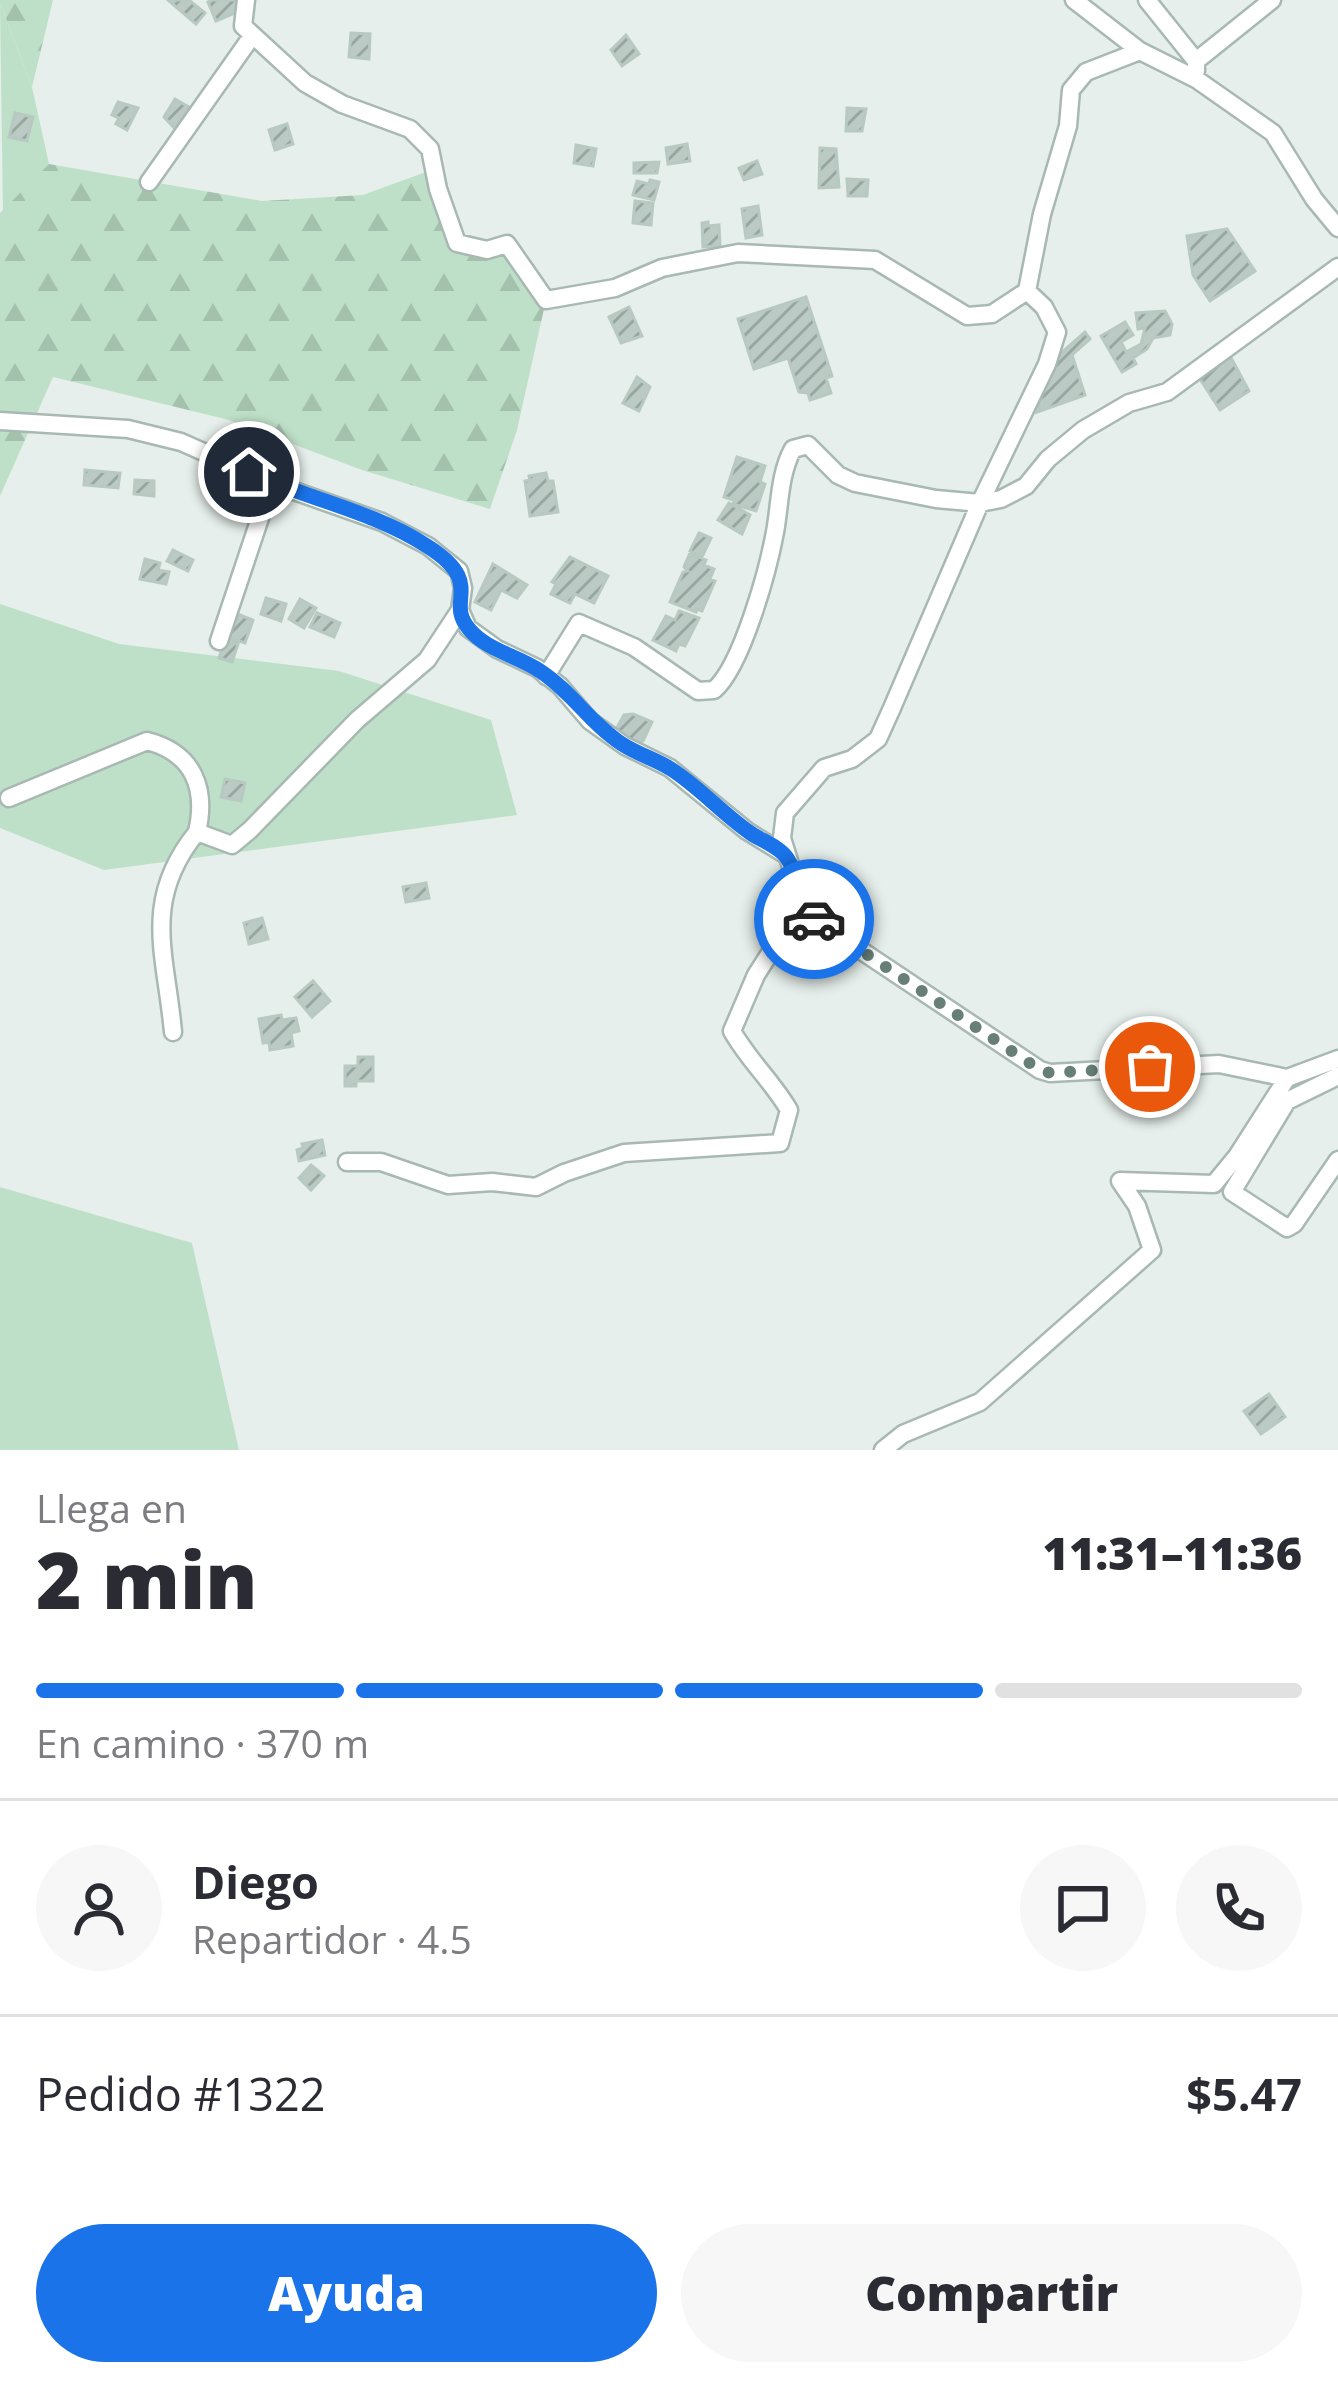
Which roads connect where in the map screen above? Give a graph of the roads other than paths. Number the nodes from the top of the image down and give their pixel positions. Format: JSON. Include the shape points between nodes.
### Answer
{"nodes":[{"id":1,"x":247,"y":0,"type":"edge"},
{"id":2,"x":1074,"y":0,"type":"edge"},
{"id":3,"x":1272,"y":0,"type":"edge"},
{"id":4,"x":1150,"y":1,"type":"edge"},
{"id":5,"x":252,"y":36,"type":"junction"},
{"id":6,"x":1140,"y":51,"type":"junction"},
{"id":7,"x":1196,"y":70,"type":"junction"},
{"id":8,"x":149,"y":182,"type":"dead end"},
{"id":9,"x":1338,"y":228,"type":"edge"},
{"id":10,"x":1338,"y":267,"type":"edge"},
{"id":11,"x":1027,"y":291,"type":"junction"},
{"id":12,"x":0,"y":422,"type":"edge"},
{"id":13,"x":272,"y":482,"type":"junction"},
{"id":14,"x":980,"y":503,"type":"junction"},
{"id":15,"x":460,"y":610,"type":"junction"},
{"id":16,"x":219,"y":641,"type":"dead end"},
{"id":17,"x":546,"y":676,"type":"junction"},
{"id":18,"x":9,"y":798,"type":"dead end"},
{"id":19,"x":197,"y":832,"type":"junction"},
{"id":20,"x":786,"y":855,"type":"junction"},
{"id":21,"x":799,"y":909,"type":"junction"},
{"id":22,"x":172,"y":1033,"type":"dead end"},
{"id":23,"x":1338,"y":1059,"type":"edge"},
{"id":24,"x":1338,"y":1076,"type":"edge"},
{"id":25,"x":1287,"y":1078,"type":"junction"},
{"id":26,"x":1338,"y":1160,"type":"edge"},
{"id":27,"x":346,"y":1162,"type":"dead end"},
{"id":28,"x":883,"y":1450,"type":"edge"}],
"edges":[{"from":1,"to":5,"type":"street","via":[[243,26]]},
{"from":2,"to":6,"type":"street"},
{"from":3,"to":7,"type":"street"},
{"from":4,"to":7,"type":"street"},
{"from":5,"to":8,"type":"street"},
{"from":5,"to":11,"type":"street","via":[[342,104],[410,129],[430,149],[457,243],[487,250],[507,244],[546,300],[738,253],[875,260],[967,316],[992,314]]},
{"from":6,"to":7,"type":"street"},
{"from":6,"to":11,"type":"street","via":[[1086,72],[1070,90]]},
{"from":7,"to":9,"type":"street","via":[[1273,133]]},
{"from":10,"to":14,"type":"street","via":[[1167,392],[1083,430],[1026,486]]},
{"from":11,"to":14,"type":"street","via":[[1057,332]]},
{"from":12,"to":13,"type":"street","via":[[128,429],[181,442]]},
{"from":13,"to":15,"type":"street","via":[[428,546],[459,571]]},
{"from":13,"to":16,"type":"street"},
{"from":14,"to":17,"type":"street","via":[[855,482],[805,444],[788,458],[775,536],[722,683],[698,692],[634,647],[579,623]]},
{"from":14,"to":20,"type":"street","via":[[878,739],[824,768],[801,792],[785,813]]},
{"from":15,"to":17,"type":"street","via":[[468,628]]},
{"from":15,"to":19,"type":"street","via":[[427,660],[250,830],[229,846]]},
{"from":17,"to":20,"type":"street","via":[[590,722],[670,768]]},
{"from":18,"to":19,"type":"street","via":[[147,741],[173,752],[200,784]]},
{"from":19,"to":22,"type":"street","via":[[158,922]]},
{"from":20,"to":21,"type":"street"},
{"from":21,"to":25,"type":"street","via":[[1040,1070],[1219,1064]]},
{"from":21,"to":27,"type":"street","via":[[732,1031],[788,1110],[780,1143],[624,1153],[536,1187],[448,1185],[381,1162]]},
{"from":23,"to":25,"type":"street"},
{"from":24,"to":26,"type":"street","via":[[1288,1101],[1232,1192],[1287,1228]]},
{"from":25,"to":28,"type":"street","via":[[1214,1184],[1120,1181],[1152,1250],[980,1402]]}]}
